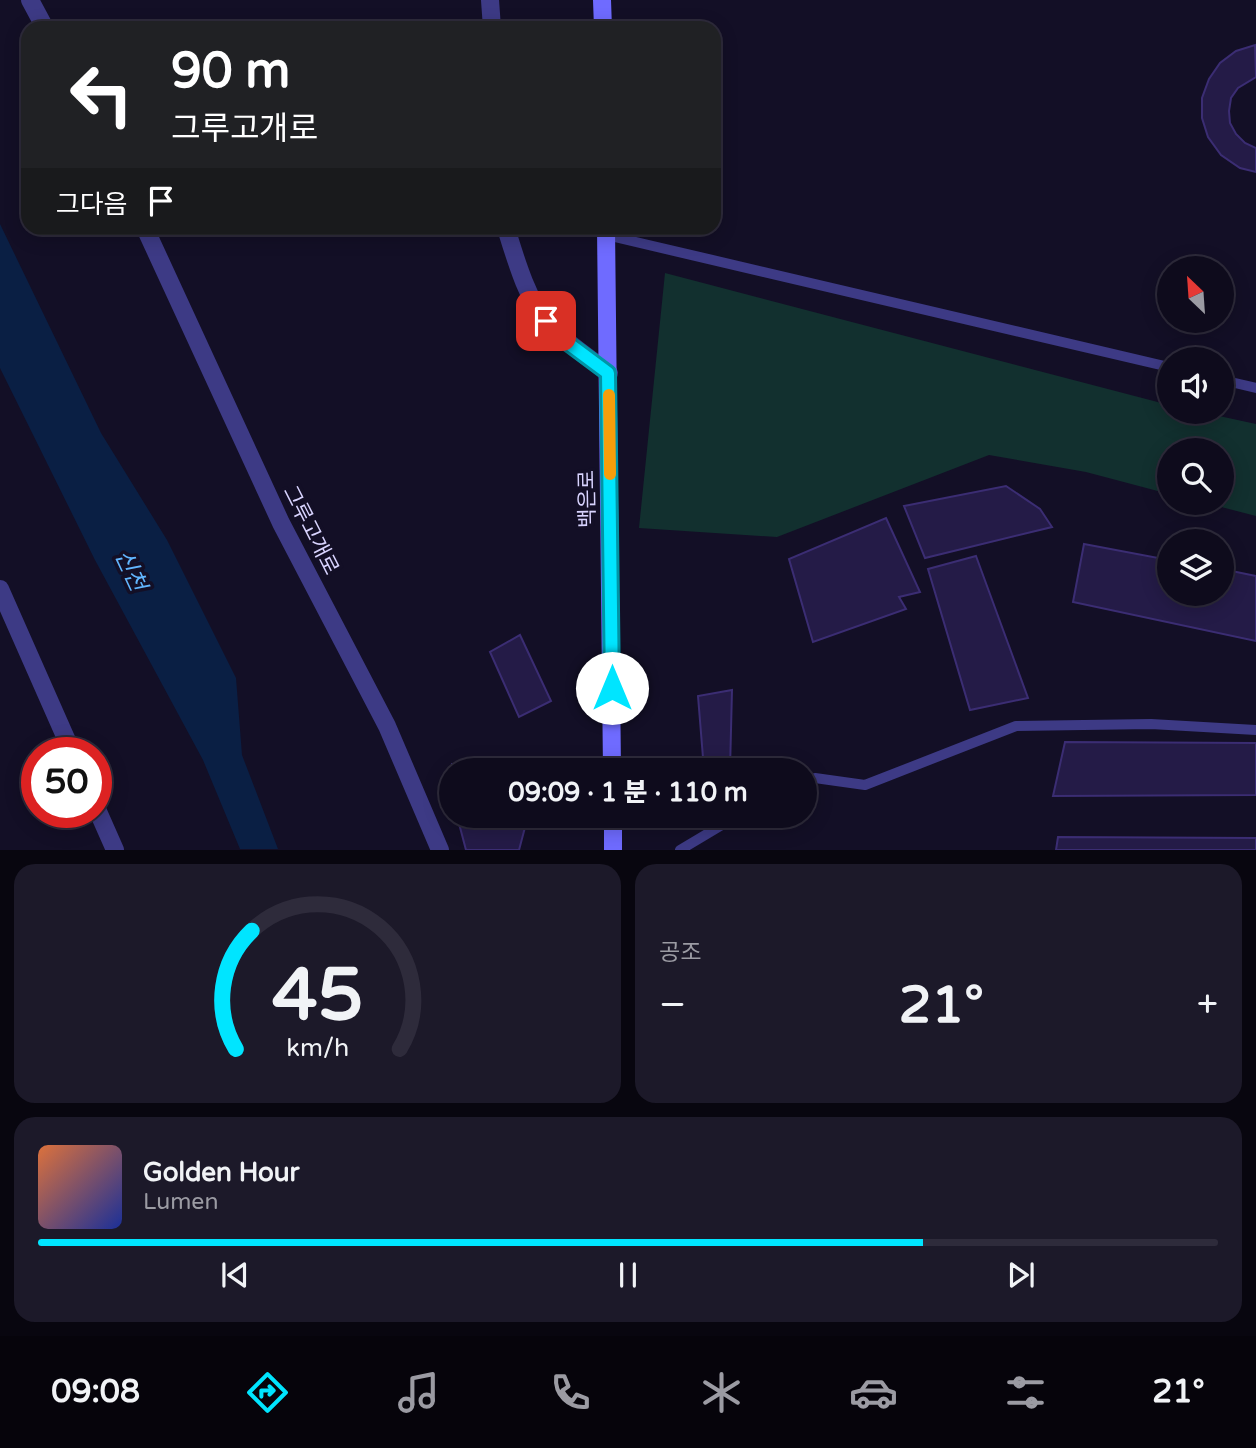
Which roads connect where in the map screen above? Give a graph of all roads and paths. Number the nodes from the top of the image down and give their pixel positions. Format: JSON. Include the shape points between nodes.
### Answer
{"nodes":[{"id":1,"x":30,"y":0,"type":"edge"},
{"id":2,"x":490,"y":0,"type":"edge"},
{"id":3,"x":602,"y":0,"type":"edge"},
{"id":4,"x":41,"y":21,"type":"edge"},
{"id":5,"x":492,"y":21,"type":"edge"},
{"id":6,"x":603,"y":21,"type":"edge"},
{"id":7,"x":148,"y":235,"type":"edge"},
{"id":8,"x":508,"y":235,"type":"edge"},
{"id":9,"x":606,"y":235,"type":"edge"},
{"id":10,"x":623,"y":235,"type":"edge"},
{"id":11,"x":1157,"y":364,"type":"edge"},
{"id":12,"x":608,"y":373,"type":"junction"},
{"id":13,"x":1234,"y":383,"type":"edge"},
{"id":14,"x":1256,"y":388,"type":"edge"},
{"id":15,"x":0,"y":590,"type":"edge"},
{"id":16,"x":1256,"y":730,"type":"edge"},
{"id":17,"x":65,"y":737,"type":"edge"},
{"id":18,"x":612,"y":758,"type":"edge"},
{"id":19,"x":817,"y":778,"type":"edge"},
{"id":20,"x":106,"y":828,"type":"edge"},
{"id":21,"x":613,"y":828,"type":"edge"},
{"id":22,"x":716,"y":828,"type":"edge"},
{"id":23,"x":115,"y":849,"type":"edge"},
{"id":24,"x":440,"y":849,"type":"edge"},
{"id":25,"x":613,"y":849,"type":"edge"},
{"id":26,"x":680,"y":849,"type":"edge"}],
"edges":[{"from":1,"to":4,"type":"street"},
{"from":2,"to":5,"type":"street"},
{"from":3,"to":6,"type":"main road"},
{"from":7,"to":24,"type":"street","name":"그루고개로","via":[[281,523],[387,726]]},
{"from":8,"to":12,"type":"street","via":[[518,267],[546,321]]},
{"from":9,"to":12,"type":"main road","name":"백은로"},
{"from":10,"to":11,"type":"lane"},
{"from":12,"to":18,"type":"main road","name":"백은로"},
{"from":13,"to":14,"type":"lane"},
{"from":15,"to":17,"type":"street"},
{"from":16,"to":19,"type":"lane","via":[[1151,724],[1016,726],[865,785]]},
{"from":20,"to":23,"type":"street"},
{"from":21,"to":25,"type":"main road"},
{"from":22,"to":26,"type":"lane"}]}
